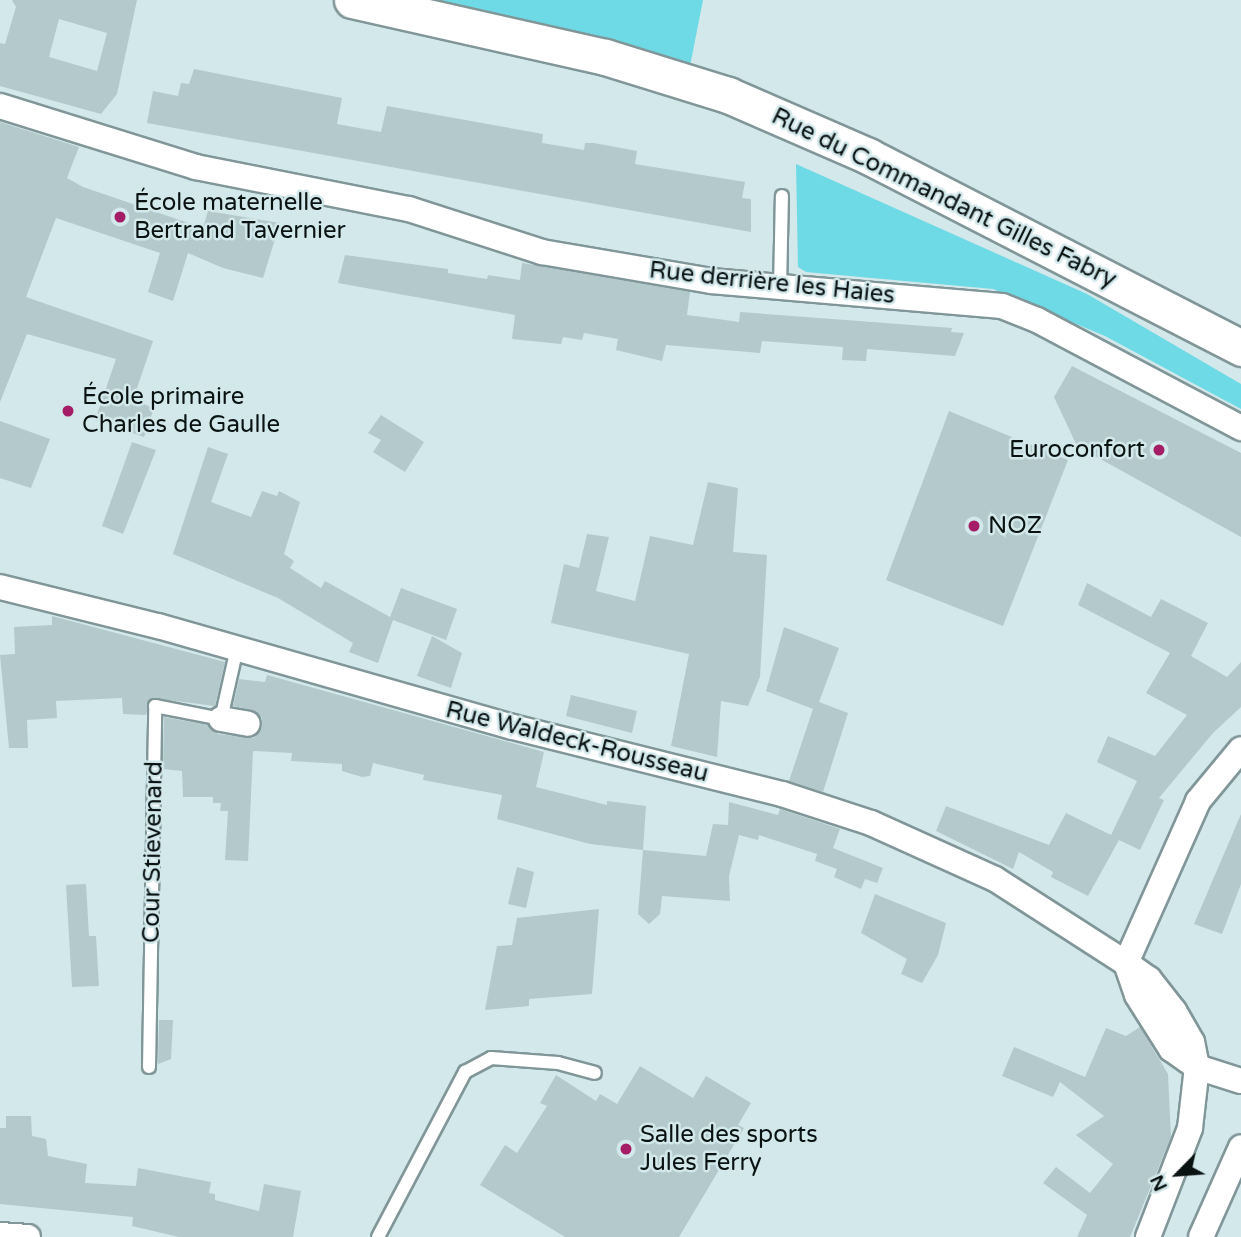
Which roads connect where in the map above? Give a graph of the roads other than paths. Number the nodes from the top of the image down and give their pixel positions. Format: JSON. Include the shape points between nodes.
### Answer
{"nodes":[{"id":1,"x":352,"y":0,"type":"edge"},
{"id":2,"x":0,"y":106,"type":"edge"},
{"id":3,"x":782,"y":196,"type":"dead end"},
{"id":4,"x":780,"y":288,"type":"junction"},
{"id":5,"x":1241,"y":348,"type":"edge"},
{"id":6,"x":1241,"y":428,"type":"edge"},
{"id":7,"x":0,"y":587,"type":"edge"},
{"id":8,"x":237,"y":648,"type":"junction"},
{"id":9,"x":222,"y":719,"type":"junction"},
{"id":10,"x":248,"y":724,"type":"dead end"},
{"id":11,"x":1241,"y":749,"type":"edge"},
{"id":12,"x":1126,"y":963,"type":"junction"},
{"id":13,"x":149,"y":1067,"type":"dead end"},
{"id":14,"x":1197,"y":1067,"type":"junction"},
{"id":15,"x":595,"y":1073,"type":"dead end"},
{"id":16,"x":1241,"y":1081,"type":"edge"},
{"id":17,"x":1241,"y":1147,"type":"edge"},
{"id":18,"x":0,"y":1235,"type":"edge"},
{"id":19,"x":28,"y":1237,"type":"edge"},
{"id":20,"x":378,"y":1237,"type":"edge"},
{"id":21,"x":1148,"y":1237,"type":"edge"},
{"id":22,"x":1201,"y":1237,"type":"edge"}],
"edges":[{"from":1,"to":5,"type":"street","name":"Rue du Commandant Gilles Fabry","via":[[606,57],[748,103],[921,182]]},
{"from":2,"to":4,"type":"street","name":"Rue derrière les Haies","via":[[196,167],[409,209],[542,252],[675,276]]},
{"from":3,"to":4,"type":"lane"},
{"from":4,"to":6,"type":"street","name":"Rue derrière les Haies","via":[[1002,306]]},
{"from":7,"to":8,"type":"street","name":"Rue Waldeck-Rousseau"},
{"from":8,"to":9,"type":"lane"},
{"from":8,"to":12,"type":"street","name":"Rue Waldeck-Rousseau","via":[[504,725],[782,794],[862,820],[995,879]]},
{"from":9,"to":10,"type":"street","name":"Cour Stievenard"},
{"from":9,"to":13,"type":"lane","name":"Cour Stievenard","via":[[155,706]]},
{"from":11,"to":12,"type":"street","via":[[1198,801]]},
{"from":12,"to":14,"type":"street","via":[[1137,995],[1171,1048]]},
{"from":14,"to":16,"type":"street"},
{"from":14,"to":21,"type":"street","via":[[1190,1128]]},
{"from":15,"to":20,"type":"lane","via":[[558,1063],[491,1058],[465,1072]]},
{"from":17,"to":22,"type":"street"},
{"from":18,"to":19,"type":"street"}]}
